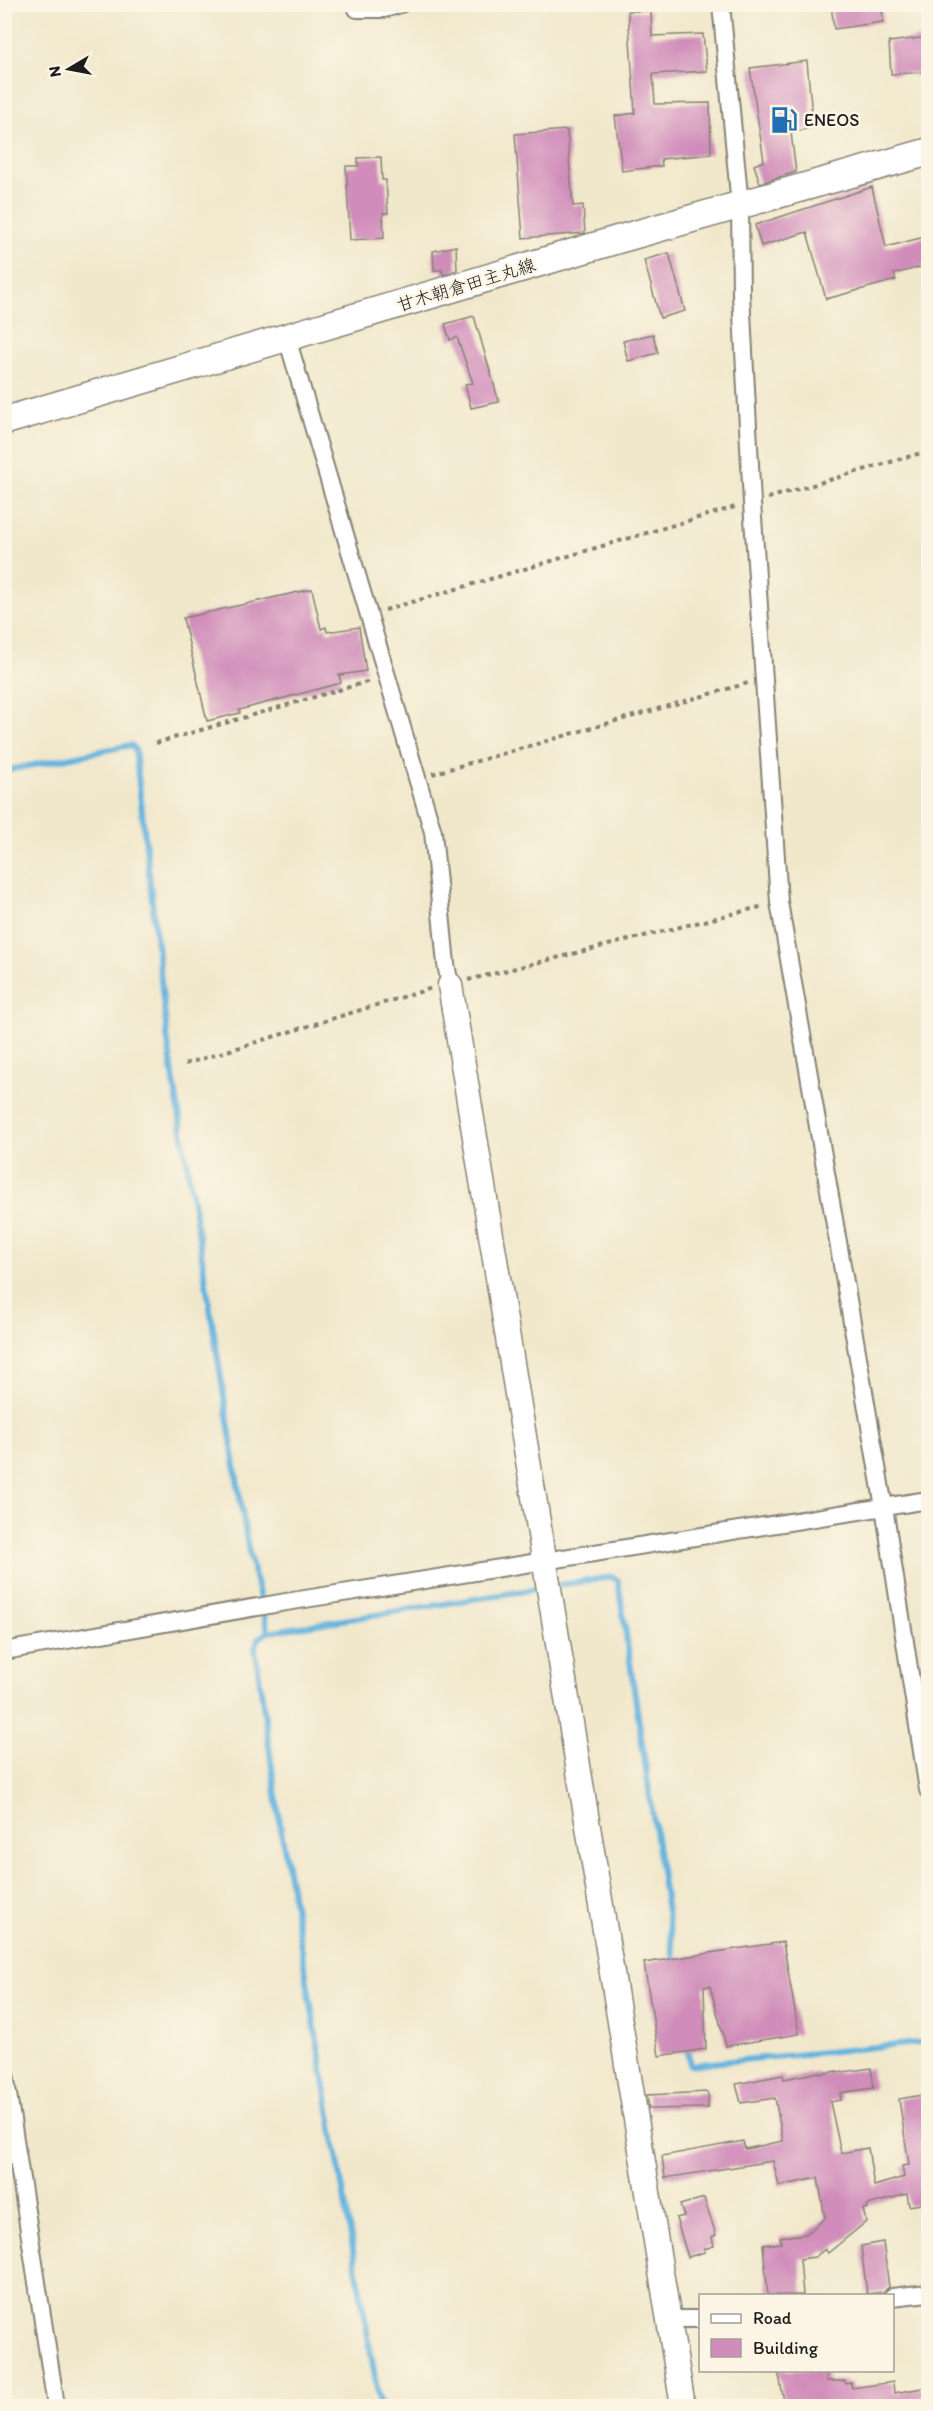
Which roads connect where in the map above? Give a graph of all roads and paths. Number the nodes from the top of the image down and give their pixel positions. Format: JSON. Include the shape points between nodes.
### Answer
{"nodes":[{"id":1,"x":357,"y":4,"type":"edge"},
{"id":2,"x":401,"y":4,"type":"edge"},
{"id":3,"x":721,"y":4,"type":"edge"},
{"id":4,"x":928,"y":152,"type":"edge"},
{"id":5,"x":740,"y":206,"type":"junction"},
{"id":6,"x":287,"y":338,"type":"junction"},
{"id":7,"x":4,"y":421,"type":"edge"},
{"id":8,"x":928,"y":451,"type":"edge"},
{"id":9,"x":752,"y":502,"type":"junction"},
{"id":10,"x":370,"y":615,"type":"junction"},
{"id":11,"x":388,"y":676,"type":"junction"},
{"id":12,"x":764,"y":678,"type":"junction"},
{"id":13,"x":156,"y":743,"type":"dead end"},
{"id":14,"x":417,"y":778,"type":"junction"},
{"id":15,"x":779,"y":902,"type":"junction"},
{"id":16,"x":450,"y":985,"type":"junction"},
{"id":17,"x":185,"y":1064,"type":"dead end"},
{"id":18,"x":928,"y":1500,"type":"edge"},
{"id":19,"x":884,"y":1507,"type":"junction"},
{"id":20,"x":544,"y":1562,"type":"junction"},
{"id":21,"x":4,"y":1651,"type":"edge"},
{"id":22,"x":928,"y":1790,"type":"edge"},
{"id":23,"x":4,"y":2068,"type":"edge"},
{"id":24,"x":928,"y":2293,"type":"edge"},
{"id":25,"x":894,"y":2297,"type":"edge"},
{"id":26,"x":670,"y":2319,"type":"junction"},
{"id":27,"x":699,"y":2319,"type":"edge"},
{"id":28,"x":56,"y":2406,"type":"edge"},
{"id":29,"x":683,"y":2406,"type":"edge"}],
"edges":[{"from":1,"to":2,"type":"street","via":[[357,9],[384,9]]},
{"from":3,"to":5,"type":"street"},
{"from":4,"to":5,"type":"main road","name":"甘木朝倉田主丸線"},
{"from":5,"to":6,"type":"main road","name":"甘木朝倉田主丸線"},
{"from":5,"to":9,"type":"street"},
{"from":6,"to":7,"type":"main road","name":"甘木朝倉田主丸線"},
{"from":6,"to":10,"type":"street"},
{"from":8,"to":9,"type":"path"},
{"from":9,"to":10,"type":"path"},
{"from":9,"to":12,"type":"street"},
{"from":10,"to":11,"type":"street"},
{"from":11,"to":13,"type":"path"},
{"from":11,"to":14,"type":"street"},
{"from":12,"to":14,"type":"path"},
{"from":12,"to":15,"type":"street"},
{"from":14,"to":16,"type":"street","via":[[433,832]]},
{"from":15,"to":16,"type":"path"},
{"from":15,"to":19,"type":"street"},
{"from":16,"to":17,"type":"path","via":[[383,1001]]},
{"from":16,"to":20,"type":"street"},
{"from":18,"to":19,"type":"street"},
{"from":19,"to":20,"type":"street"},
{"from":19,"to":22,"type":"street"},
{"from":20,"to":21,"type":"street"},
{"from":20,"to":26,"type":"street"},
{"from":23,"to":28,"type":"street"},
{"from":24,"to":25,"type":"street"},
{"from":26,"to":27,"type":"street"},
{"from":26,"to":29,"type":"street"}]}
